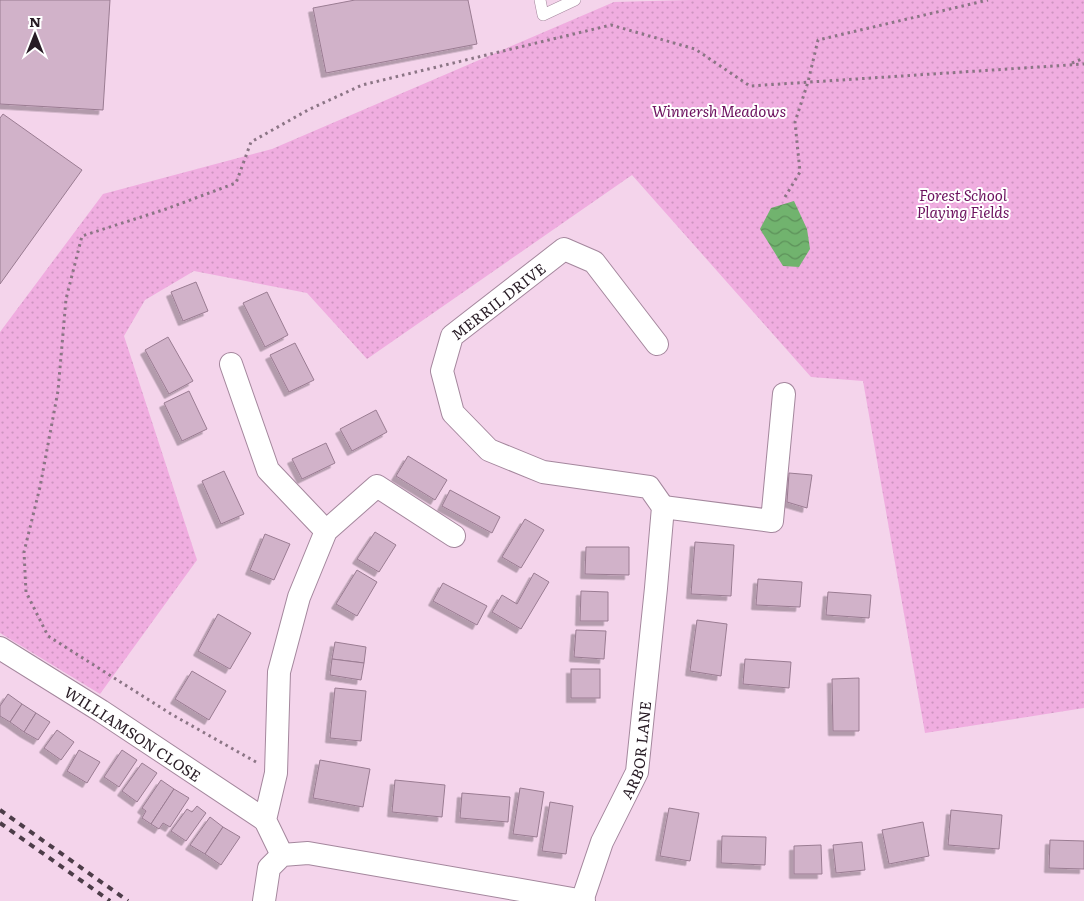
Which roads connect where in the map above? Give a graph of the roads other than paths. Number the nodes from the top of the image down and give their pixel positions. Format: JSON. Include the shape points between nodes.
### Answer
{"nodes":[{"id":1,"x":540,"y":0,"type":"edge"},
{"id":2,"x":575,"y":0,"type":"edge"},
{"id":3,"x":657,"y":344,"type":"dead end"},
{"id":4,"x":231,"y":364,"type":"dead end"},
{"id":5,"x":784,"y":394,"type":"dead end"},
{"id":6,"x":663,"y":507,"type":"junction"},
{"id":7,"x":326,"y":530,"type":"junction"},
{"id":8,"x":454,"y":536,"type":"dead end"},
{"id":9,"x":0,"y":648,"type":"edge"},
{"id":10,"x":265,"y":820,"type":"junction"},
{"id":11,"x":282,"y":855,"type":"junction"},
{"id":12,"x":264,"y":901,"type":"edge"},
{"id":13,"x":582,"y":901,"type":"edge"}],
"edges":[{"from":1,"to":2,"type":"lane","via":[[543,15]]},
{"from":3,"to":6,"type":"street","name":"MERRIL DRIVE","via":[[594,262],[564,249],[452,336],[442,371],[453,413],[489,450],[543,472],[649,487]]},
{"from":4,"to":7,"type":"street","via":[[268,470]]},
{"from":5,"to":6,"type":"street","via":[[772,521]]},
{"from":6,"to":13,"type":"street","name":"ARBOR LANE","via":[[637,772],[602,842]]},
{"from":7,"to":8,"type":"street","via":[[377,486]]},
{"from":7,"to":10,"type":"street","via":[[298,597],[279,672],[276,773]]},
{"from":9,"to":10,"type":"street","name":"WILLIAMSON CLOSE","via":[[102,711]]},
{"from":10,"to":11,"type":"street"},
{"from":11,"to":12,"type":"street","via":[[269,868]]},
{"from":11,"to":13,"type":"street","name":"ARBOR LANE","via":[[308,853]]}]}
